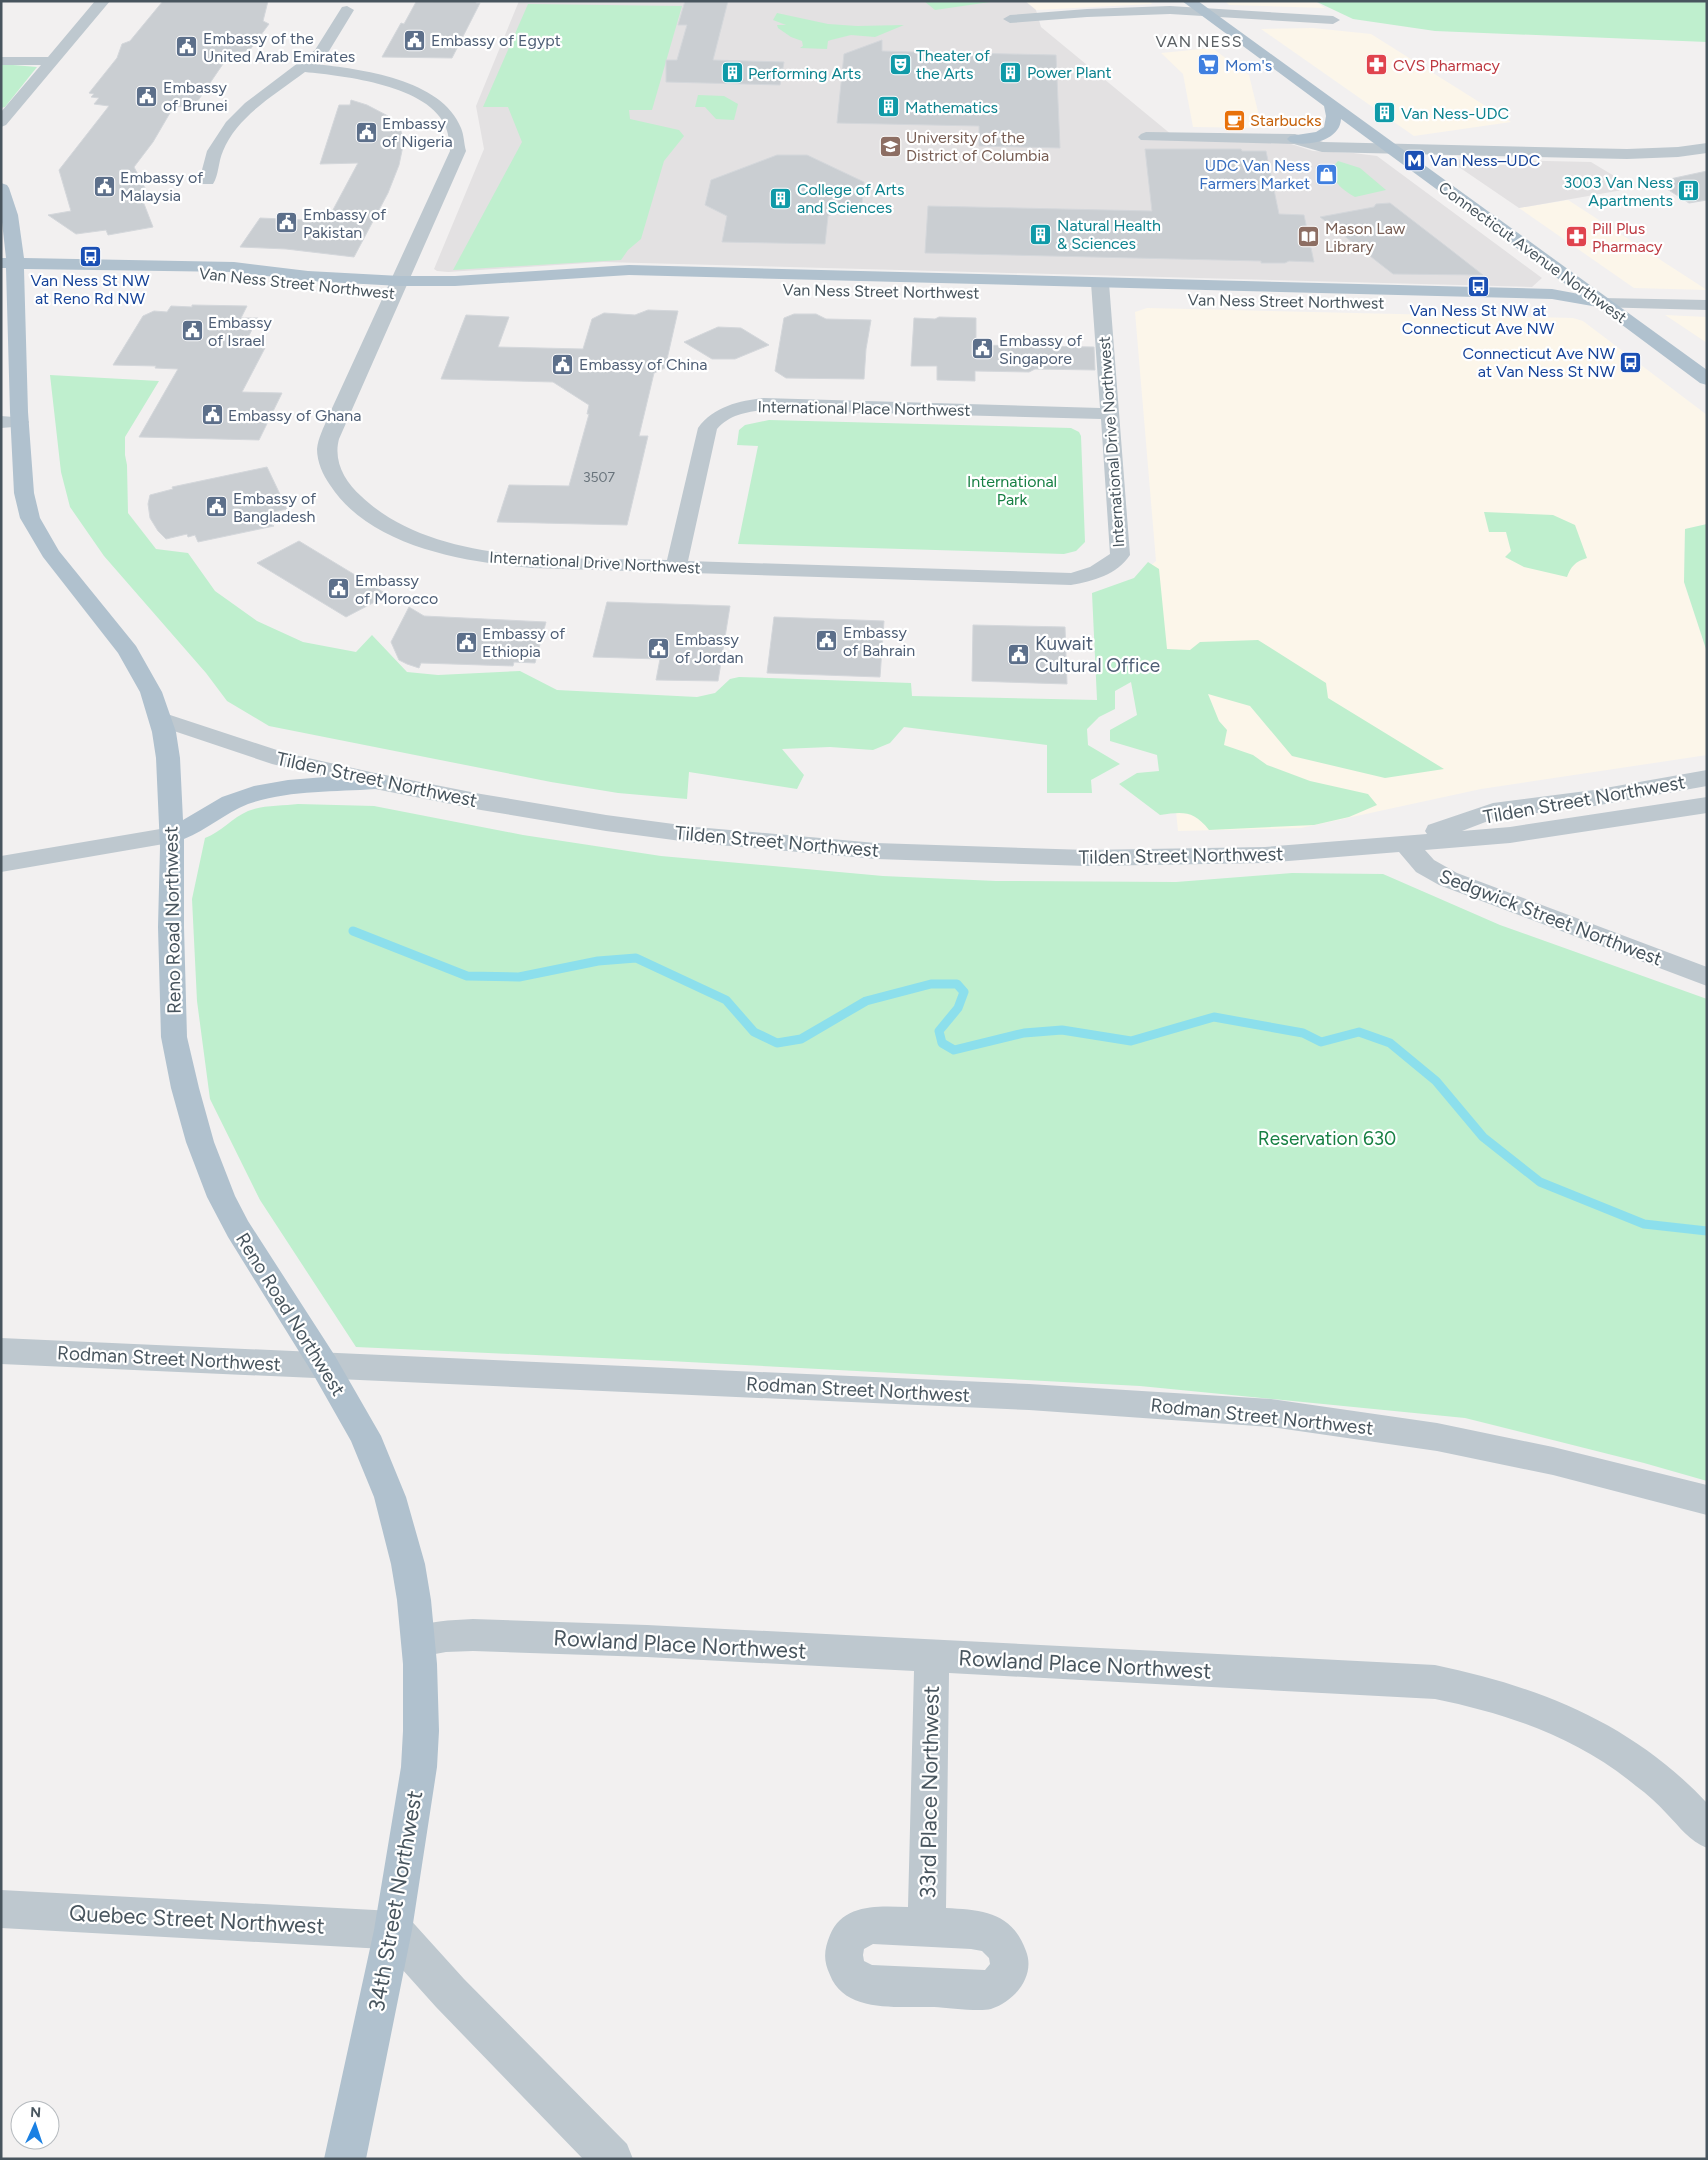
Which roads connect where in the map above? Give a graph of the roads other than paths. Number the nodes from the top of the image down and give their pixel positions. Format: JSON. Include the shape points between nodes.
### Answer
{"nodes":[{"id":1,"x":103,"y":1,"type":"edge"},
{"id":2,"x":1189,"y":1,"type":"edge"},
{"id":3,"x":347,"y":10,"type":"dead end"},
{"id":4,"x":1206,"y":14,"type":"junction"},
{"id":5,"x":1010,"y":19,"type":"dead end"},
{"id":6,"x":1333,"y":20,"type":"dead end"},
{"id":7,"x":1,"y":60,"type":"edge"},
{"id":8,"x":52,"y":61,"type":"junction"},
{"id":9,"x":303,"y":67,"type":"junction"},
{"id":10,"x":1331,"y":105,"type":"junction"},
{"id":11,"x":1,"y":122,"type":"edge"},
{"id":12,"x":1146,"y":137,"type":"dead end"},
{"id":13,"x":1295,"y":139,"type":"junction"},
{"id":14,"x":1707,"y":148,"type":"edge"},
{"id":15,"x":1391,"y":149,"type":"junction"},
{"id":16,"x":207,"y":181,"type":"dead end"},
{"id":17,"x":1,"y":188,"type":"edge"},
{"id":18,"x":8,"y":263,"type":"edge"},
{"id":19,"x":398,"y":288,"type":"junction"},
{"id":20,"x":1100,"y":290,"type":"junction"},
{"id":21,"x":1602,"y":303,"type":"junction"},
{"id":22,"x":1707,"y":305,"type":"edge"},
{"id":23,"x":1707,"y":379,"type":"edge"},
{"id":24,"x":1109,"y":414,"type":"junction"},
{"id":25,"x":10,"y":417,"type":"edge"},
{"id":26,"x":676,"y":566,"type":"junction"},
{"id":27,"x":161,"y":719,"type":"junction"},
{"id":28,"x":1707,"y":778,"type":"edge"},
{"id":29,"x":375,"y":781,"type":"junction"},
{"id":30,"x":1707,"y":805,"type":"edge"},
{"id":31,"x":172,"y":835,"type":"junction"},
{"id":32,"x":1405,"y":843,"type":"junction"},
{"id":33,"x":1,"y":864,"type":"edge"},
{"id":34,"x":1707,"y":977,"type":"edge"},
{"id":35,"x":1,"y":1350,"type":"edge"},
{"id":36,"x":324,"y":1365,"type":"junction"},
{"id":37,"x":1707,"y":1500,"type":"edge"},
{"id":38,"x":419,"y":1641,"type":"junction"},
{"id":39,"x":932,"y":1657,"type":"junction"},
{"id":40,"x":1707,"y":1830,"type":"edge"},
{"id":41,"x":1,"y":1908,"type":"edge"},
{"id":42,"x":927,"y":1927,"type":"dead end"},
{"id":43,"x":393,"y":1930,"type":"junction"},
{"id":44,"x":345,"y":2159,"type":"edge"},
{"id":45,"x":612,"y":2159,"type":"edge"}],
"edges":[{"from":1,"to":8,"type":"street"},
{"from":2,"to":4,"type":"main road","name":"Connecticut Avenue Northwest"},
{"from":3,"to":9,"type":"street","via":[[321,53]]},
{"from":4,"to":5,"type":"street","via":[[1170,10]]},
{"from":4,"to":6,"type":"street","via":[[1240,23],[1279,18]]},
{"from":4,"to":10,"type":"main road","name":"Connecticut Avenue Northwest"},
{"from":7,"to":8,"type":"street"},
{"from":8,"to":11,"type":"street"},
{"from":9,"to":16,"type":"street","via":[[250,106],[231,125],[215,150]]},
{"from":9,"to":19,"type":"street","name":"International Drive Northwest","via":[[361,75],[409,90],[437,106],[454,128],[458,151]]},
{"from":10,"to":13,"type":"main road","via":[[1335,122],[1332,128],[1318,136]]},
{"from":10,"to":15,"type":"main road","name":"Connecticut Avenue Northwest"},
{"from":12,"to":13,"type":"street"},
{"from":13,"to":15,"type":"street","via":[[1322,147]]},
{"from":14,"to":15,"type":"street","via":[[1627,154]]},
{"from":15,"to":21,"type":"main road","name":"Connecticut Avenue Northwest"},
{"from":17,"to":18,"type":"main road","name":"Reno Road Northwest","via":[[13,231]]},
{"from":18,"to":19,"type":"main road","name":"Van Ness Street Northwest","via":[[162,267],[286,285]]},
{"from":18,"to":25,"type":"main road","name":"Reno Road Northwest"},
{"from":19,"to":20,"type":"main road","name":"Van Ness Street Northwest","via":[[442,294],[615,285]]},
{"from":19,"to":26,"type":"street","name":"International Drive Northwest","via":[[328,443],[331,468],[350,498],[376,518],[408,535],[466,554],[532,562]]},
{"from":20,"to":21,"type":"main road","name":"Van Ness Street Northwest","via":[[1572,307]]},
{"from":20,"to":24,"type":"street","name":"International Drive Northwest"},
{"from":21,"to":22,"type":"street","name":"Van Ness Street Northwest"},
{"from":21,"to":23,"type":"main road","name":"Connecticut Avenue Northwest"},
{"from":24,"to":26,"type":"street","name":"International Place Northwest","via":[[764,404],[736,409],[713,420],[708,428]]},
{"from":24,"to":26,"type":"street","name":"International Drive Northwest","via":[[1120,555],[1090,574],[1071,579]]},
{"from":25,"to":27,"type":"main road","name":"Reno Road Northwest","via":[[24,493],[35,529],[55,560],[128,652],[151,692]]},
{"from":27,"to":29,"type":"street","name":"Tilden Street Northwest","via":[[280,759]]},
{"from":27,"to":31,"type":"main road","name":"Reno Road Northwest","via":[[167,745]]},
{"from":28,"to":32,"type":"street","name":"Tilden Street Northwest","via":[[1493,812]]},
{"from":29,"to":31,"type":"main road","via":[[251,795],[220,807]]},
{"from":29,"to":32,"type":"street","name":"Tilden Street Northwest","via":[[625,826],[876,851],[1036,858],[1178,857],[1265,855]]},
{"from":30,"to":32,"type":"street","name":"Tilden Street Northwest","via":[[1519,834]]},
{"from":31,"to":33,"type":"street"},
{"from":31,"to":36,"type":"main road","name":"Reno Road Northwest","via":[[174,1037],[189,1106],[206,1160],[226,1207]]},
{"from":32,"to":34,"type":"street","name":"Sedgwick Street Northwest","via":[[1425,866],[1448,879]]},
{"from":35,"to":36,"type":"street","name":"Rodman Street Northwest"},
{"from":36,"to":37,"type":"street","name":"Rodman Street Northwest","via":[[1086,1400],[1271,1413],[1407,1431],[1488,1447]]},
{"from":36,"to":38,"type":"main road","name":"Reno Road Northwest","via":[[365,1436],[390,1497],[408,1564]]},
{"from":38,"to":39,"type":"street","name":"Rowland Place Northwest","via":[[473,1635]]},
{"from":38,"to":43,"type":"main road","name":"34th Street Northwest","via":[[419,1767]]},
{"from":39,"to":40,"type":"street","name":"Rowland Place Northwest","via":[[1414,1680],[1476,1690],[1540,1710],[1598,1738],[1640,1765]]},
{"from":39,"to":42,"type":"street","name":"33rd Place Northwest"},
{"from":41,"to":43,"type":"street","name":"Quebec Street Northwest"},
{"from":43,"to":44,"type":"main road","name":"34th Street Northwest"},
{"from":43,"to":45,"type":"street"}]}
